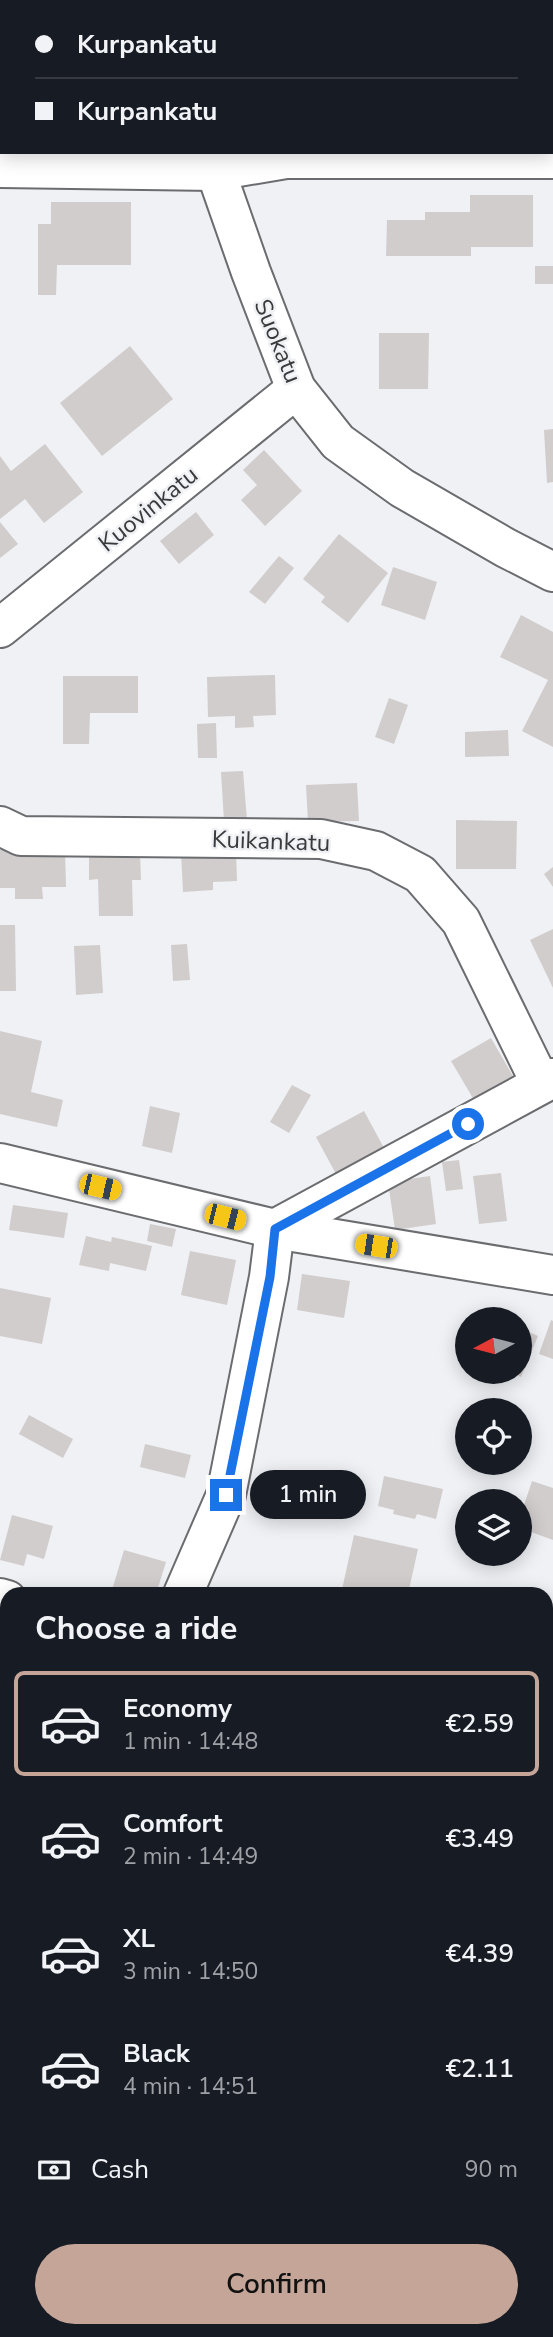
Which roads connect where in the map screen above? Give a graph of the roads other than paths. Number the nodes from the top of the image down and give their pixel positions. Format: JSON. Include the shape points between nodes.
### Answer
{"nodes":[{"id":1,"x":286,"y":155,"type":"edge"},
{"id":2,"x":553,"y":159,"type":"edge"},
{"id":3,"x":212,"y":162,"type":"edge"},
{"id":4,"x":0,"y":168,"type":"edge"},
{"id":5,"x":296,"y":389,"type":"junction"},
{"id":6,"x":553,"y":572,"type":"edge"},
{"id":7,"x":0,"y":628,"type":"edge"},
{"id":8,"x":0,"y":825,"type":"edge"},
{"id":9,"x":547,"y":1081,"type":"edge"},
{"id":10,"x":0,"y":1164,"type":"edge"},
{"id":11,"x":275,"y":1229,"type":"junction"},
{"id":12,"x":553,"y":1275,"type":"edge"},
{"id":13,"x":186,"y":1587,"type":"edge"}],
"edges":[{"from":1,"to":2,"type":"street"},
{"from":1,"to":3,"type":"street"},
{"from":3,"to":4,"type":"street"},
{"from":3,"to":5,"type":"street","name":"Suokatu"},
{"from":5,"to":6,"type":"street","name":"Suokatu","via":[[338,442],[402,488]]},
{"from":5,"to":7,"type":"street","name":"Kuovinkatu"},
{"from":8,"to":9,"type":"street","name":"Kuikankatu","via":[[21,836],[321,839],[376,851],[420,874],[461,920]]},
{"from":9,"to":11,"type":"street"},
{"from":10,"to":11,"type":"street"},
{"from":11,"to":12,"type":"street"},
{"from":11,"to":13,"type":"street","via":[[270,1277],[226,1495]]}]}
